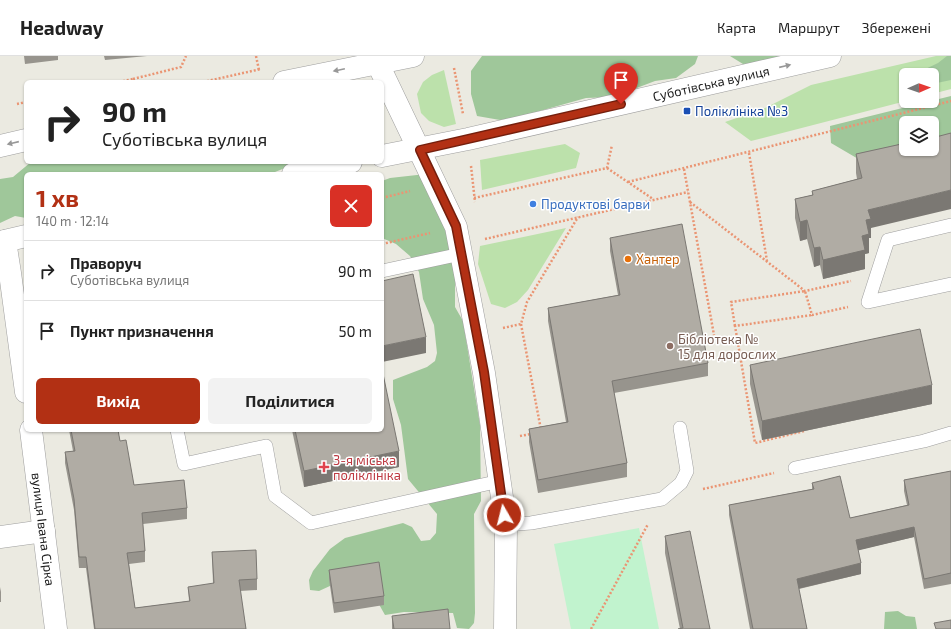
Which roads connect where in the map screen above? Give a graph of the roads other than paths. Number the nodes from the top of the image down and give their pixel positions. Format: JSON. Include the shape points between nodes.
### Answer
{"nodes":[{"id":1,"x":413,"y":56,"type":"edge"},
{"id":2,"x":830,"y":56,"type":"edge"},
{"id":3,"x":376,"y":59,"type":"edge"},
{"id":4,"x":292,"y":80,"type":"edge"},
{"id":5,"x":24,"y":140,"type":"edge"},
{"id":6,"x":0,"y":146,"type":"edge"},
{"id":7,"x":420,"y":150,"type":"junction"},
{"id":8,"x":384,"y":156,"type":"edge"},
{"id":9,"x":341,"y":164,"type":"edge"},
{"id":10,"x":303,"y":172,"type":"edge"},
{"id":11,"x":951,"y":225,"type":"edge"},
{"id":12,"x":24,"y":236,"type":"edge"},
{"id":13,"x":2,"y":242,"type":"edge"},
{"id":14,"x":461,"y":254,"type":"junction"},
{"id":15,"x":384,"y":271,"type":"edge"},
{"id":16,"x":951,"y":284,"type":"edge"},
{"id":17,"x":24,"y":377,"type":"edge"},
{"id":18,"x":680,"y":428,"type":"dead end"},
{"id":19,"x":31,"y":432,"type":"edge"},
{"id":20,"x":176,"y":432,"type":"edge"},
{"id":21,"x":951,"y":433,"type":"edge"},
{"id":22,"x":795,"y":468,"type":"road end"},
{"id":23,"x":500,"y":481,"type":"junction"},
{"id":24,"x":506,"y":525,"type":"junction"},
{"id":25,"x":44,"y":531,"type":"junction"},
{"id":26,"x":0,"y":537,"type":"edge"},
{"id":27,"x":56,"y":629,"type":"edge"},
{"id":28,"x":505,"y":629,"type":"edge"}],
"edges":[{"from":1,"to":3,"type":"street"},
{"from":7,"to":2,"type":"street","name":"Суботівська вулиця","one_way":true},
{"from":3,"to":4,"type":"street","one_way":true},
{"from":3,"to":7,"type":"street"},
{"from":5,"to":6,"type":"street","one_way":true},
{"from":7,"to":8,"type":"street","name":"Суботівська вулиця"},
{"from":7,"to":14,"type":"street","via":[[456,226]]},
{"from":9,"to":10,"type":"street"},
{"from":11,"to":16,"type":"lane","via":[[888,240],[868,302]]},
{"from":12,"to":13,"type":"street"},
{"from":13,"to":17,"type":"street","via":[[10,272]]},
{"from":14,"to":15,"type":"lane"},
{"from":14,"to":23,"type":"street","via":[[484,372]]},
{"from":18,"to":24,"type":"lane","via":[[687,471],[681,483],[662,499],[531,523]]},
{"from":19,"to":25,"type":"street","name":"вулиця Івана Сірка"},
{"from":20,"to":23,"type":"lane","via":[[184,464],[266,446],[275,496],[311,523]]},
{"from":21,"to":22,"type":"lane"},
{"from":23,"to":24,"type":"street"},
{"from":24,"to":28,"type":"street"},
{"from":25,"to":26,"type":"street"},
{"from":25,"to":27,"type":"street","name":"вулиця Івана Сірка"}]}
